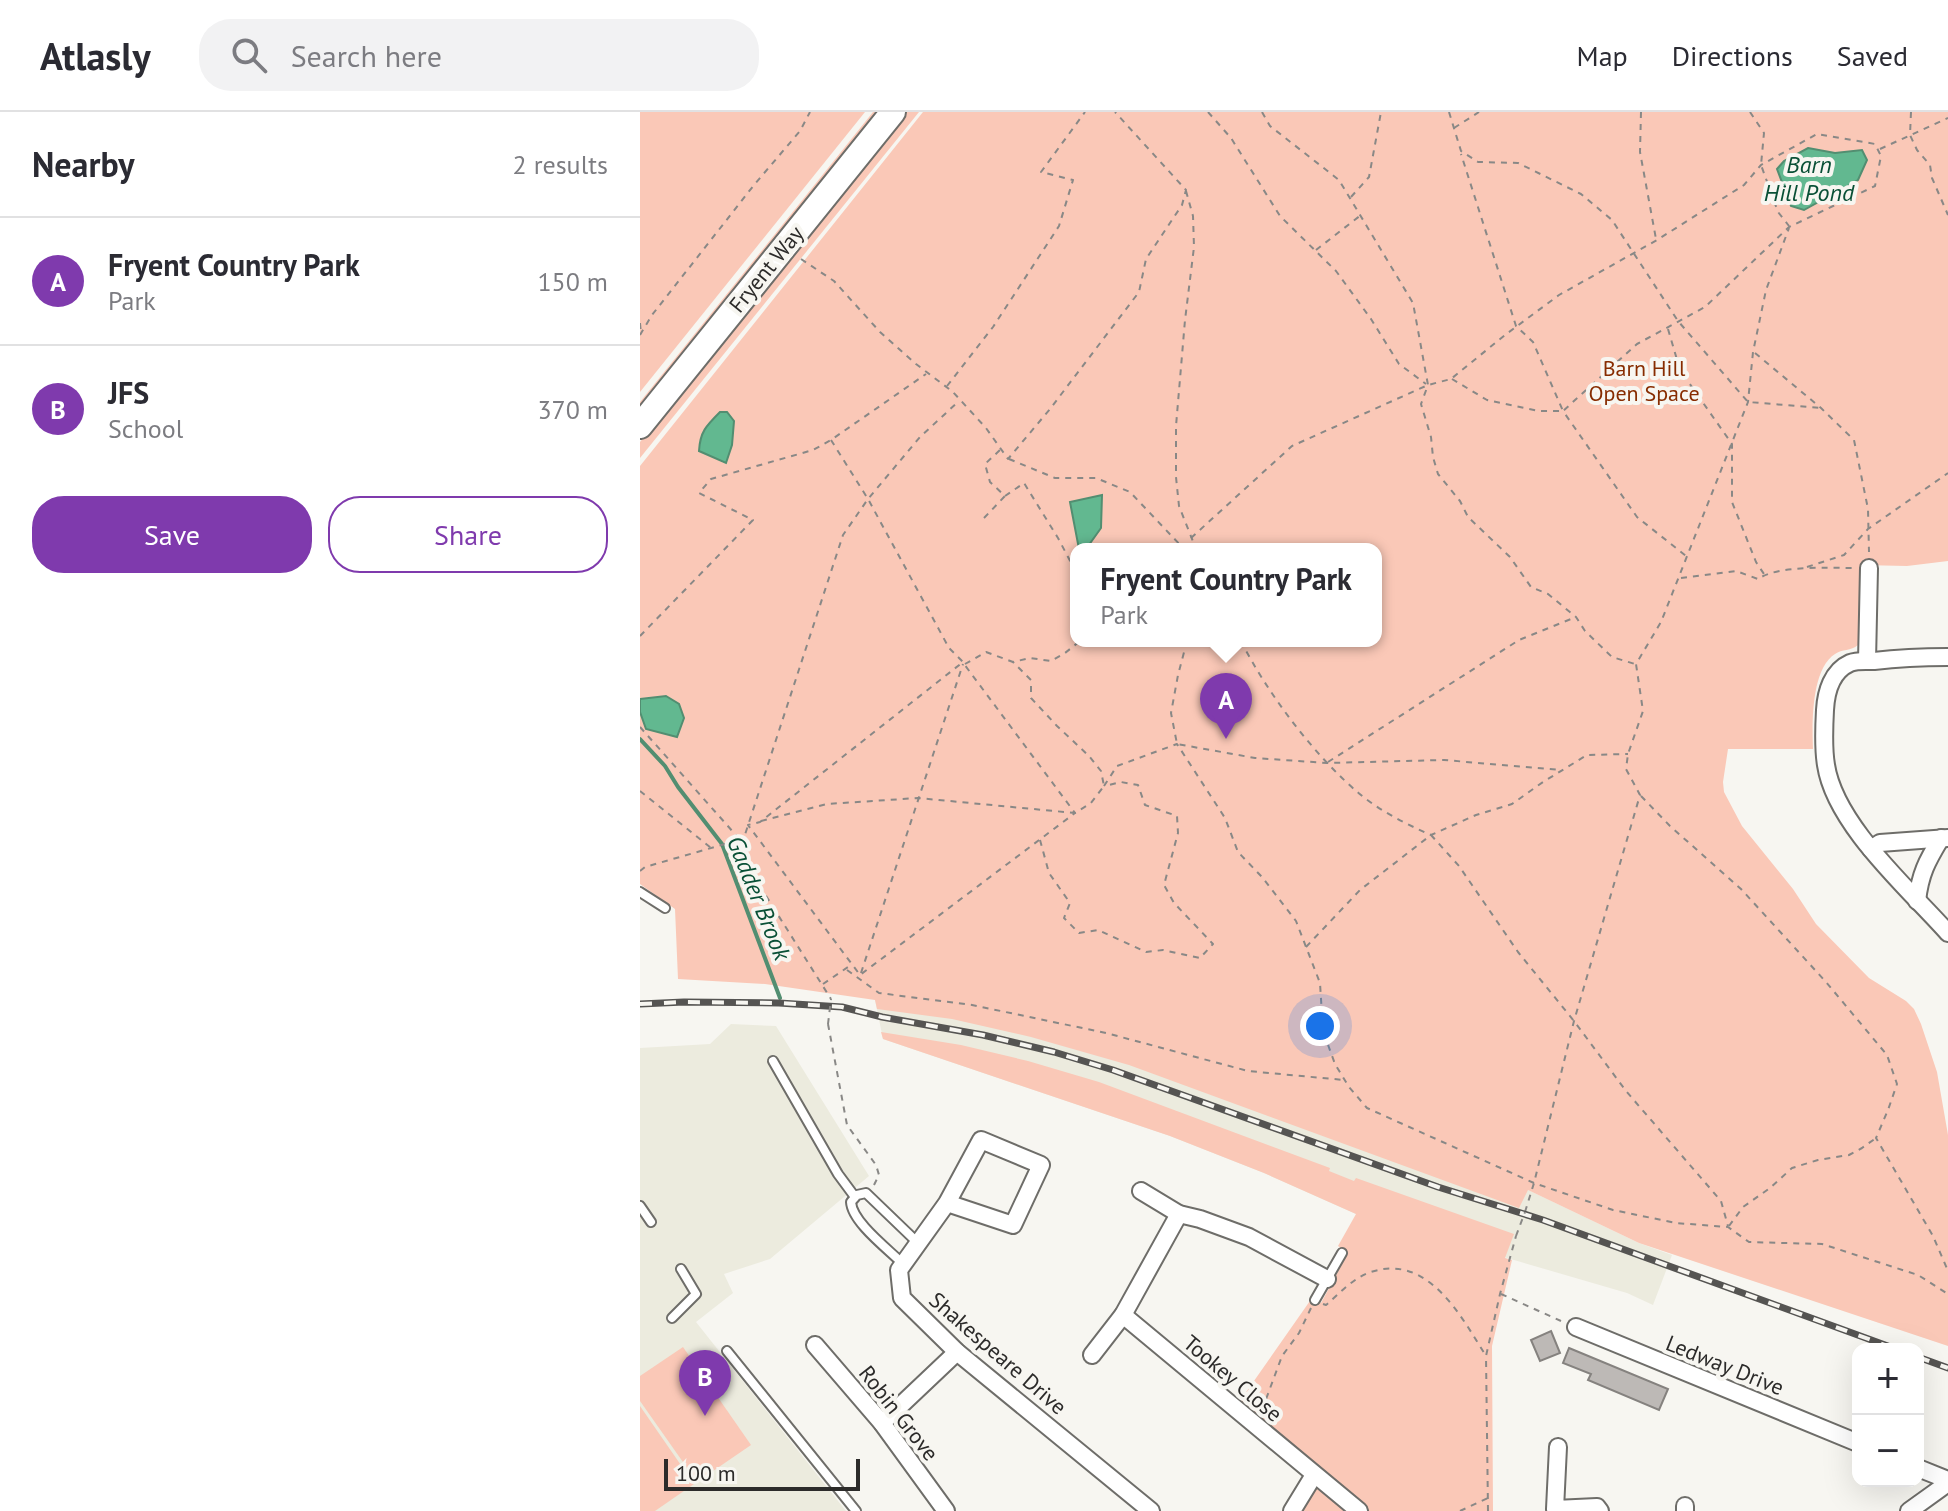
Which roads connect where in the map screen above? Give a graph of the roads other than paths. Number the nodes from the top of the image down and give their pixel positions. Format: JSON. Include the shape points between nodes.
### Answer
{"nodes":[{"id":1,"x":893,"y":112,"type":"edge"},
{"id":2,"x":640,"y":426,"type":"edge"},
{"id":3,"x":1869,"y":568,"type":"road end"},
{"id":4,"x":1948,"y":657,"type":"edge"},
{"id":5,"x":1859,"y":662,"type":"junction"},
{"id":6,"x":1945,"y":838,"type":"edge"},
{"id":7,"x":1871,"y":849,"type":"junction"},
{"id":8,"x":640,"y":892,"type":"edge"},
{"id":9,"x":1917,"y":901,"type":"junction"},
{"id":10,"x":665,"y":908,"type":"dead end"},
{"id":11,"x":1948,"y":933,"type":"edge"},
{"id":12,"x":773,"y":1061,"type":"dead end"},
{"id":13,"x":1141,"y":1191,"type":"dead end"},
{"id":14,"x":855,"y":1197,"type":"junction"},
{"id":15,"x":947,"y":1203,"type":"junction"},
{"id":16,"x":640,"y":1206,"type":"edge"},
{"id":17,"x":1179,"y":1214,"type":"junction"},
{"id":18,"x":651,"y":1222,"type":"dead end"},
{"id":19,"x":918,"y":1243,"type":"junction"},
{"id":20,"x":1342,"y":1253,"type":"dead end"},
{"id":21,"x":903,"y":1264,"type":"junction"},
{"id":22,"x":681,"y":1269,"type":"dead end"},
{"id":23,"x":1327,"y":1279,"type":"junction"},
{"id":24,"x":1315,"y":1300,"type":"road end"},
{"id":25,"x":1123,"y":1315,"type":"junction"},
{"id":26,"x":672,"y":1318,"type":"dead end"},
{"id":27,"x":1576,"y":1327,"type":"road end"},
{"id":28,"x":815,"y":1345,"type":"dead end"},
{"id":29,"x":727,"y":1351,"type":"dead end"},
{"id":30,"x":957,"y":1352,"type":"junction"},
{"id":31,"x":1092,"y":1355,"type":"dead end"},
{"id":32,"x":882,"y":1423,"type":"junction"},
{"id":33,"x":1852,"y":1441,"type":"edge"},
{"id":34,"x":1558,"y":1447,"type":"dead end"},
{"id":35,"x":1924,"y":1471,"type":"edge"},
{"id":36,"x":1314,"y":1475,"type":"junction"},
{"id":37,"x":1948,"y":1482,"type":"edge"},
{"id":38,"x":856,"y":1511,"type":"edge"},
{"id":39,"x":946,"y":1511,"type":"edge"},
{"id":40,"x":1151,"y":1511,"type":"edge"},
{"id":41,"x":1292,"y":1511,"type":"edge"},
{"id":42,"x":1359,"y":1511,"type":"edge"},
{"id":43,"x":1600,"y":1511,"type":"edge"},
{"id":44,"x":1909,"y":1511,"type":"edge"}],
"edges":[{"from":1,"to":2,"type":"main road","name":"Fryent Way"},
{"from":3,"to":5,"type":"street"},
{"from":4,"to":5,"type":"street"},
{"from":5,"to":7,"type":"street","via":[[1840,669],[1831,682],[1824,730],[1826,766],[1841,804]]},
{"from":6,"to":7,"type":"street","via":[[1880,843]]},
{"from":6,"to":9,"type":"street","via":[[1925,864]]},
{"from":7,"to":9,"type":"street"},
{"from":8,"to":10,"type":"lane"},
{"from":9,"to":11,"type":"street"},
{"from":12,"to":14,"type":"lane"},
{"from":13,"to":17,"type":"street"},
{"from":14,"to":19,"type":"lane","via":[[866,1193]]},
{"from":14,"to":21,"type":"lane","via":[[851,1202],[857,1219]]},
{"from":15,"to":15,"type":"street","via":[[981,1140],[1041,1165],[1013,1225]]},
{"from":15,"to":19,"type":"street"},
{"from":16,"to":18,"type":"lane"},
{"from":17,"to":23,"type":"street","via":[[1249,1237]]},
{"from":17,"to":25,"type":"street"},
{"from":19,"to":21,"type":"street"},
{"from":20,"to":23,"type":"lane"},
{"from":21,"to":30,"type":"street","name":"Shakespeare Drive","via":[[902,1298]]},
{"from":22,"to":26,"type":"lane","via":[[696,1294]]},
{"from":23,"to":24,"type":"lane"},
{"from":25,"to":31,"type":"street"},
{"from":25,"to":36,"type":"street","name":"Tookey Close"},
{"from":27,"to":33,"type":"street","name":"Ledway Drive"},
{"from":28,"to":32,"type":"street","name":"Robin Grove"},
{"from":29,"to":38,"type":"lane"},
{"from":30,"to":32,"type":"street"},
{"from":30,"to":40,"type":"street","name":"Shakespeare Drive"},
{"from":32,"to":39,"type":"street","name":"Robin Grove"},
{"from":34,"to":43,"type":"street","via":[[1555,1509]]},
{"from":35,"to":37,"type":"street"},
{"from":36,"to":41,"type":"street"},
{"from":36,"to":42,"type":"street","name":"Tookey Close"},
{"from":37,"to":44,"type":"street"}]}
